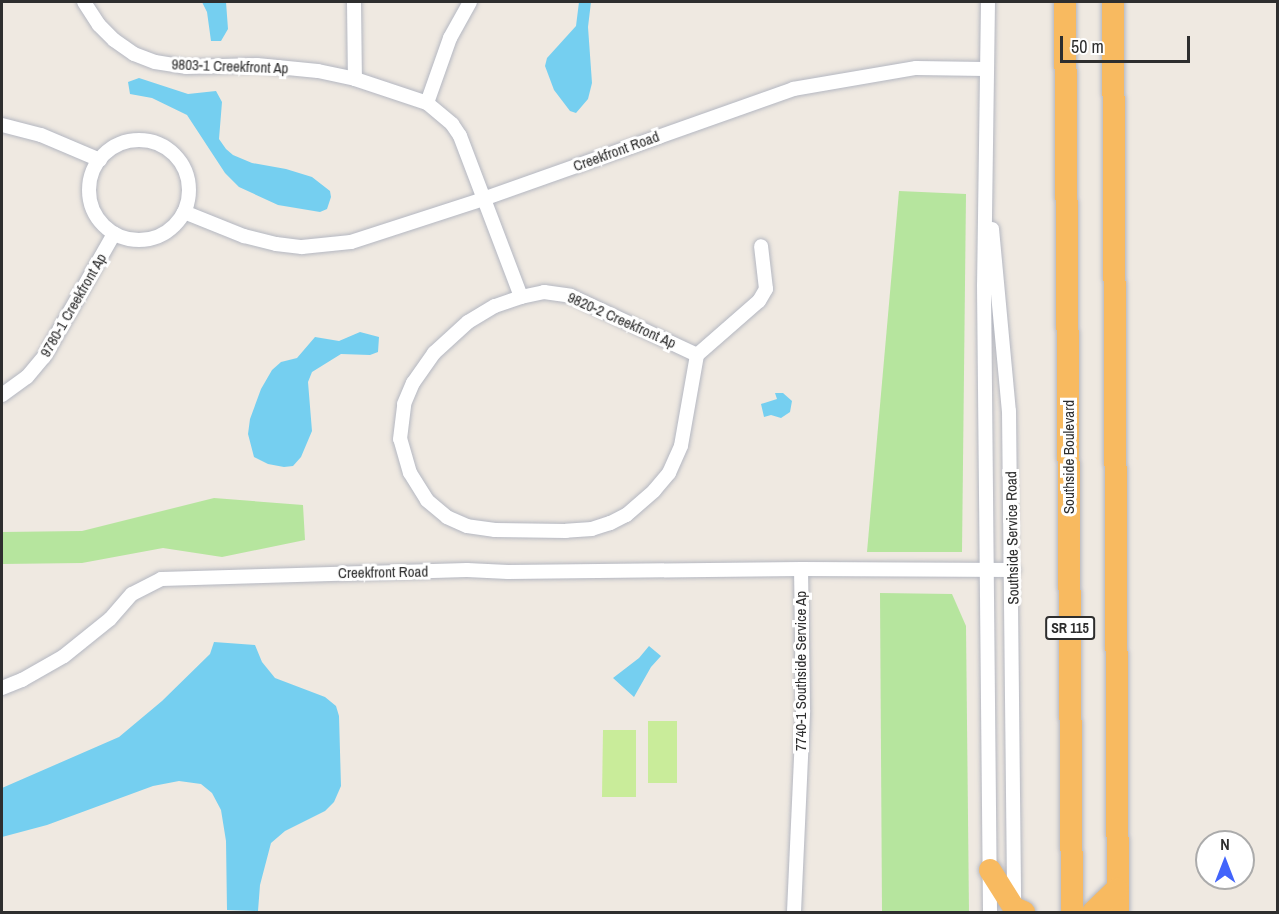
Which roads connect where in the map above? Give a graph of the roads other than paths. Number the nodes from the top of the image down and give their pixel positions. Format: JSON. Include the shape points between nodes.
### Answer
{"nodes":[{"id":1,"x":84,"y":2,"type":"edge"},
{"id":2,"x":354,"y":2,"type":"edge"},
{"id":3,"x":470,"y":2,"type":"edge"},
{"id":4,"x":988,"y":2,"type":"edge"},
{"id":5,"x":1065,"y":2,"type":"edge"},
{"id":6,"x":1113,"y":2,"type":"edge"},
{"id":7,"x":985,"y":69,"type":"junction"},
{"id":8,"x":355,"y":79,"type":"junction"},
{"id":9,"x":427,"y":103,"type":"junction"},
{"id":10,"x":2,"y":125,"type":"edge"},
{"id":11,"x":100,"y":160,"type":"junction"},
{"id":12,"x":987,"y":164,"type":"junction"},
{"id":13,"x":483,"y":199,"type":"junction"},
{"id":14,"x":184,"y":212,"type":"junction"},
{"id":15,"x":114,"y":234,"type":"junction"},
{"id":16,"x":761,"y":246,"type":"dead end"},
{"id":17,"x":520,"y":297,"type":"junction"},
{"id":18,"x":697,"y":355,"type":"junction"},
{"id":19,"x":2,"y":395,"type":"edge"},
{"id":20,"x":801,"y":568,"type":"junction"},
{"id":21,"x":986,"y":570,"type":"junction"},
{"id":22,"x":1013,"y":570,"type":"junction"},
{"id":23,"x":2,"y":688,"type":"edge"},
{"id":24,"x":990,"y":870,"type":"junction"},
{"id":25,"x":1118,"y":889,"type":"junction"},
{"id":26,"x":1018,"y":911,"type":"edge"},
{"id":27,"x":794,"y":912,"type":"edge"},
{"id":28,"x":990,"y":912,"type":"edge"},
{"id":29,"x":1071,"y":912,"type":"edge"},
{"id":30,"x":1093,"y":912,"type":"edge"},
{"id":31,"x":1118,"y":912,"type":"edge"}],
"edges":[{"from":1,"to":8,"type":"street","name":"9803-1 Creekfront Ap","via":[[114,40],[155,62],[186,67],[256,65]]},
{"from":2,"to":8,"type":"street"},
{"from":3,"to":9,"type":"street","via":[[450,38]]},
{"from":4,"to":7,"type":"street","name":"Southside Service Road"},
{"from":5,"to":29,"type":"highway","name":"Southside Boulevard","number":"SR 115"},
{"from":6,"to":25,"type":"highway","number":"SR 115"},
{"from":7,"to":12,"type":"street","name":"Southside Service Road"},
{"from":7,"to":13,"type":"street","name":"Creekfront Road","via":[[916,68],[793,88]]},
{"from":8,"to":9,"type":"street","name":"9803-1 Creekfront Ap"},
{"from":9,"to":13,"type":"street","name":"9803-1 Creekfront Ap","via":[[460,136]]},
{"from":10,"to":11,"type":"street","via":[[41,135]]},
{"from":11,"to":14,"type":"street","via":[[118,145],[134,140],[150,141],[165,148],[186,173],[189,189]]},
{"from":11,"to":15,"type":"street","via":[[89,183],[89,199],[94,214]]},
{"from":12,"to":21,"type":"street","name":"Southside Service Road"},
{"from":12,"to":22,"type":"street","name":"Southside Service Road","via":[[1009,411]]},
{"from":13,"to":14,"type":"street","name":"Creekfront Road","via":[[374,237],[311,246],[276,244],[244,236]]},
{"from":13,"to":17,"type":"street","name":"9803-1 Creekfront Ap"},
{"from":14,"to":15,"type":"street","via":[[167,232],[152,239],[135,241]]},
{"from":15,"to":19,"type":"street","name":"9780-1 Creekfront Ap","via":[[44,357],[27,377]]},
{"from":16,"to":18,"type":"street","via":[[766,289],[759,301]]},
{"from":17,"to":18,"type":"street","name":"9820-2 Creekfront Ap","via":[[544,292],[572,296]]},
{"from":17,"to":18,"type":"street","name":"9820-2 Creekfront Ap","via":[[495,306],[447,340],[423,367],[404,404],[400,439],[410,474],[427,500],[447,517],[467,525],[495,530],[592,529],[640,505],[669,474],[681,446]]},
{"from":20,"to":21,"type":"street","name":"7740-1 Southside Service Ap"},
{"from":20,"to":23,"type":"street","name":"Creekfront Road","via":[[467,570],[161,579],[132,594],[110,619],[64,656]]},
{"from":20,"to":27,"type":"street","name":"7740-1 Southside Service Ap","via":[[803,710]]},
{"from":21,"to":22,"type":"street","name":"7740-1 Southside Service Ap"},
{"from":21,"to":24,"type":"street","name":"Southside Service Road"},
{"from":22,"to":26,"type":"street","name":"Southside Service Road"},
{"from":24,"to":26,"type":"highway"},
{"from":24,"to":28,"type":"street","name":"Southside Service Road"},
{"from":25,"to":30,"type":"highway"},
{"from":25,"to":31,"type":"highway","number":"SR 115"}]}
